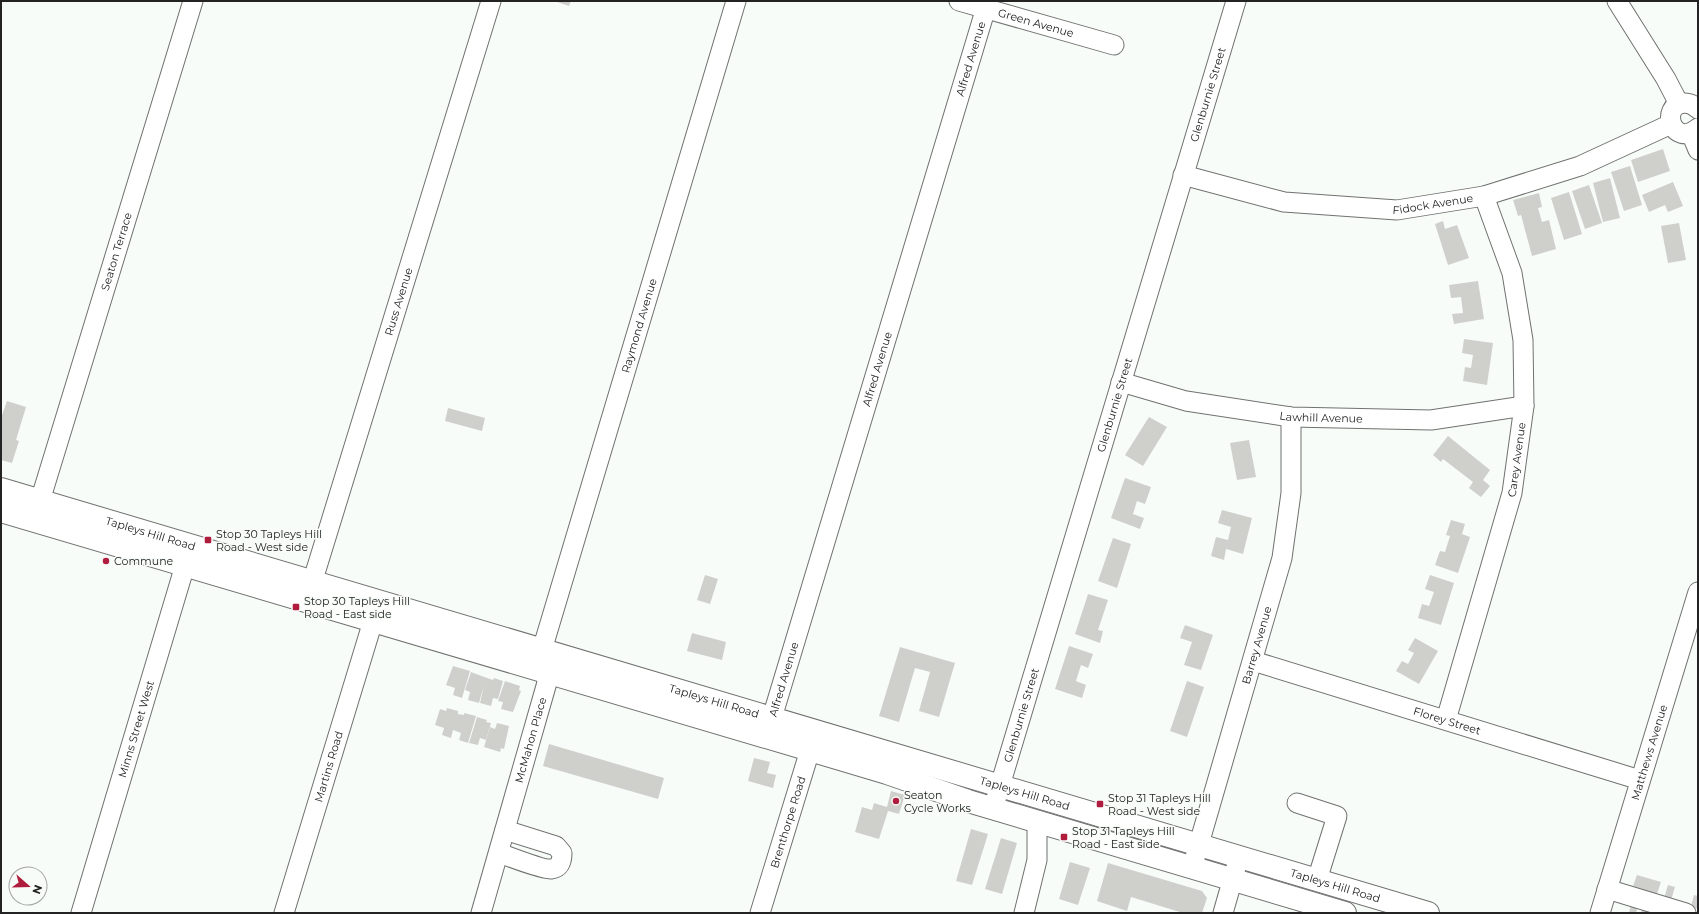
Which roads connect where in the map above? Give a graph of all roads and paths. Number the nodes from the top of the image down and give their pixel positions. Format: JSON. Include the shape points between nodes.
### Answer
{"nodes":[{"id":1,"x":193,"y":1,"type":"edge"},
{"id":2,"x":491,"y":1,"type":"edge"},
{"id":3,"x":736,"y":1,"type":"edge"},
{"id":4,"x":959,"y":1,"type":"edge"},
{"id":5,"x":1236,"y":1,"type":"edge"},
{"id":6,"x":1617,"y":1,"type":"edge"},
{"id":7,"x":986,"y":5,"type":"edge"},
{"id":8,"x":1114,"y":45,"type":"dead end"},
{"id":9,"x":1679,"y":104,"type":"junction"},
{"id":10,"x":1698,"y":109,"type":"edge"},
{"id":11,"x":1671,"y":124,"type":"junction"},
{"id":12,"x":1695,"y":130,"type":"edge"},
{"id":13,"x":1698,"y":150,"type":"edge"},
{"id":14,"x":1183,"y":175,"type":"junction"},
{"id":15,"x":1484,"y":196,"type":"junction"},
{"id":16,"x":1121,"y":382,"type":"junction"},
{"id":17,"x":1524,"y":406,"type":"junction"},
{"id":18,"x":1291,"y":417,"type":"junction"},
{"id":19,"x":1,"y":490,"type":"edge"},
{"id":20,"x":40,"y":501,"type":"junction"},
{"id":21,"x":1,"y":511,"type":"edge"},
{"id":22,"x":188,"y":556,"type":"junction"},
{"id":23,"x":309,"y":592,"type":"junction"},
{"id":24,"x":1698,"y":592,"type":"edge"},
{"id":25,"x":372,"y":621,"type":"junction"},
{"id":26,"x":542,"y":650,"type":"junction"},
{"id":27,"x":1253,"y":661,"type":"junction"},
{"id":28,"x":549,"y":672,"type":"junction"},
{"id":29,"x":1446,"y":720,"type":"junction"},
{"id":30,"x":769,"y":727,"type":"junction"},
{"id":31,"x":813,"y":740,"type":"junction"},
{"id":32,"x":1640,"y":780,"type":"junction"},
{"id":33,"x":999,"y":786,"type":"junction"},
{"id":34,"x":1297,"y":803,"type":"dead end"},
{"id":35,"x":992,"y":809,"type":"junction"},
{"id":36,"x":1039,"y":822,"type":"junction"},
{"id":37,"x":505,"y":830,"type":"junction"},
{"id":38,"x":1199,"y":845,"type":"junction"},
{"id":39,"x":498,"y":854,"type":"junction"},
{"id":40,"x":1239,"y":857,"type":"junction"},
{"id":41,"x":1192,"y":868,"type":"junction"},
{"id":42,"x":1232,"y":880,"type":"junction"},
{"id":43,"x":1317,"y":880,"type":"junction"},
{"id":44,"x":1607,"y":890,"type":"junction"},
{"id":45,"x":1406,"y":910,"type":"edge"},
{"id":46,"x":81,"y":913,"type":"edge"},
{"id":47,"x":284,"y":913,"type":"edge"},
{"id":48,"x":481,"y":913,"type":"edge"},
{"id":49,"x":760,"y":913,"type":"edge"},
{"id":50,"x":1024,"y":913,"type":"edge"},
{"id":51,"x":1223,"y":913,"type":"edge"},
{"id":52,"x":1344,"y":913,"type":"edge"},
{"id":53,"x":1428,"y":913,"type":"edge"},
{"id":54,"x":1600,"y":913,"type":"edge"},
{"id":55,"x":1686,"y":913,"type":"edge"}],
"edges":[{"from":1,"to":20,"type":"street","name":"Seaton Terrace"},
{"from":2,"to":23,"type":"street","name":"Russ Avenue"},
{"from":3,"to":26,"type":"street","name":"Raymond Avenue"},
{"from":4,"to":7,"type":"street","name":"Green Avenue"},
{"from":5,"to":14,"type":"street","name":"Glenburnie Street"},
{"from":6,"to":9,"type":"street"},
{"from":7,"to":8,"type":"street","name":"Green Avenue"},
{"from":7,"to":30,"type":"street","name":"Alfred Avenue"},
{"from":9,"to":10,"type":"street","via":[[1690,104]]},
{"from":9,"to":11,"type":"street","via":[[1671,113]]},
{"from":11,"to":12,"type":"street","via":[[1682,133]]},
{"from":11,"to":15,"type":"street","name":"Fidock Avenue","via":[[1580,166]]},
{"from":12,"to":13,"type":"street"},
{"from":14,"to":15,"type":"street","name":"Fidock Avenue","via":[[1284,202],[1397,210]]},
{"from":14,"to":16,"type":"street","name":"Glenburnie Street"},
{"from":15,"to":17,"type":"street","name":"Carey Avenue","via":[[1512,273],[1523,340]]},
{"from":16,"to":18,"type":"street","name":"Lawhill Avenue","via":[[1186,401]]},
{"from":16,"to":33,"type":"street","name":"Glenburnie Street"},
{"from":17,"to":18,"type":"street","name":"Lawhill Avenue","via":[[1431,420]]},
{"from":17,"to":29,"type":"street","name":"Carey Avenue","via":[[1512,493]]},
{"from":18,"to":27,"type":"street","name":"Barrey Avenue","via":[[1291,493],[1282,558]]},
{"from":19,"to":20,"type":"main road","name":"Tapleys Hill Road"},
{"from":20,"to":22,"type":"main road","name":"Tapleys Hill Road"},
{"from":21,"to":22,"type":"main road","name":"Tapleys Hill Road"},
{"from":22,"to":23,"type":"main road","name":"Tapleys Hill Road"},
{"from":22,"to":46,"type":"street","name":"Minns Street West"},
{"from":23,"to":25,"type":"main road","name":"Tapleys Hill Road"},
{"from":23,"to":26,"type":"main road","name":"Tapleys Hill Road"},
{"from":24,"to":32,"type":"street","name":"Matthews Avenue"},
{"from":25,"to":28,"type":"main road","name":"Tapleys Hill Road"},
{"from":25,"to":47,"type":"street","name":"Martins Road"},
{"from":26,"to":28,"type":"street"},
{"from":26,"to":30,"type":"main road","name":"Tapleys Hill Road"},
{"from":27,"to":29,"type":"street","name":"Florey Street"},
{"from":27,"to":38,"type":"street","name":"Barrey Avenue"},
{"from":28,"to":30,"type":"main road","name":"Tapleys Hill Road"},
{"from":28,"to":37,"type":"street","name":"McMahon Place"},
{"from":29,"to":32,"type":"street","name":"Florey Street"},
{"from":30,"to":31,"type":"main road","name":"Tapleys Hill Road"},
{"from":31,"to":33,"type":"main road","name":"Tapleys Hill Road"},
{"from":31,"to":35,"type":"main road","name":"Tapleys Hill Road"},
{"from":31,"to":49,"type":"street","name":"Brenthorpe Road"},
{"from":32,"to":44,"type":"street","name":"Matthews Avenue"},
{"from":33,"to":35,"type":"street","name":"Glenburnie Street"},
{"from":33,"to":38,"type":"main road","name":"Tapleys Hill Road"},
{"from":34,"to":43,"type":"street","via":[[1337,816]]},
{"from":35,"to":36,"type":"main road","name":"Tapleys Hill Road"},
{"from":36,"to":41,"type":"main road","name":"Tapleys Hill Road"},
{"from":36,"to":50,"type":"street","via":[[1037,860]]},
{"from":37,"to":39,"type":"street","name":"McMahon Place"},
{"from":37,"to":39,"type":"street","via":[[556,846],[562,853],[562,860],[558,866],[550,870]]},
{"from":38,"to":40,"type":"main road","name":"Tapleys Hill Road"},
{"from":38,"to":41,"type":"street","name":"Barrey Avenue"},
{"from":39,"to":48,"type":"street","name":"McMahon Place"},
{"from":40,"to":42,"type":"street"},
{"from":40,"to":43,"type":"main road","name":"Tapleys Hill Road"},
{"from":41,"to":42,"type":"main road","name":"Tapleys Hill Road"},
{"from":42,"to":51,"type":"street"},
{"from":42,"to":52,"type":"main road","name":"Tapleys Hill Road"},
{"from":43,"to":45,"type":"main road","name":"Tapleys Hill Road"},
{"from":44,"to":54,"type":"street","name":"Matthews Avenue"},
{"from":44,"to":55,"type":"street"},
{"from":45,"to":53,"type":"main road","name":"Tapleys Hill Road"}]}
